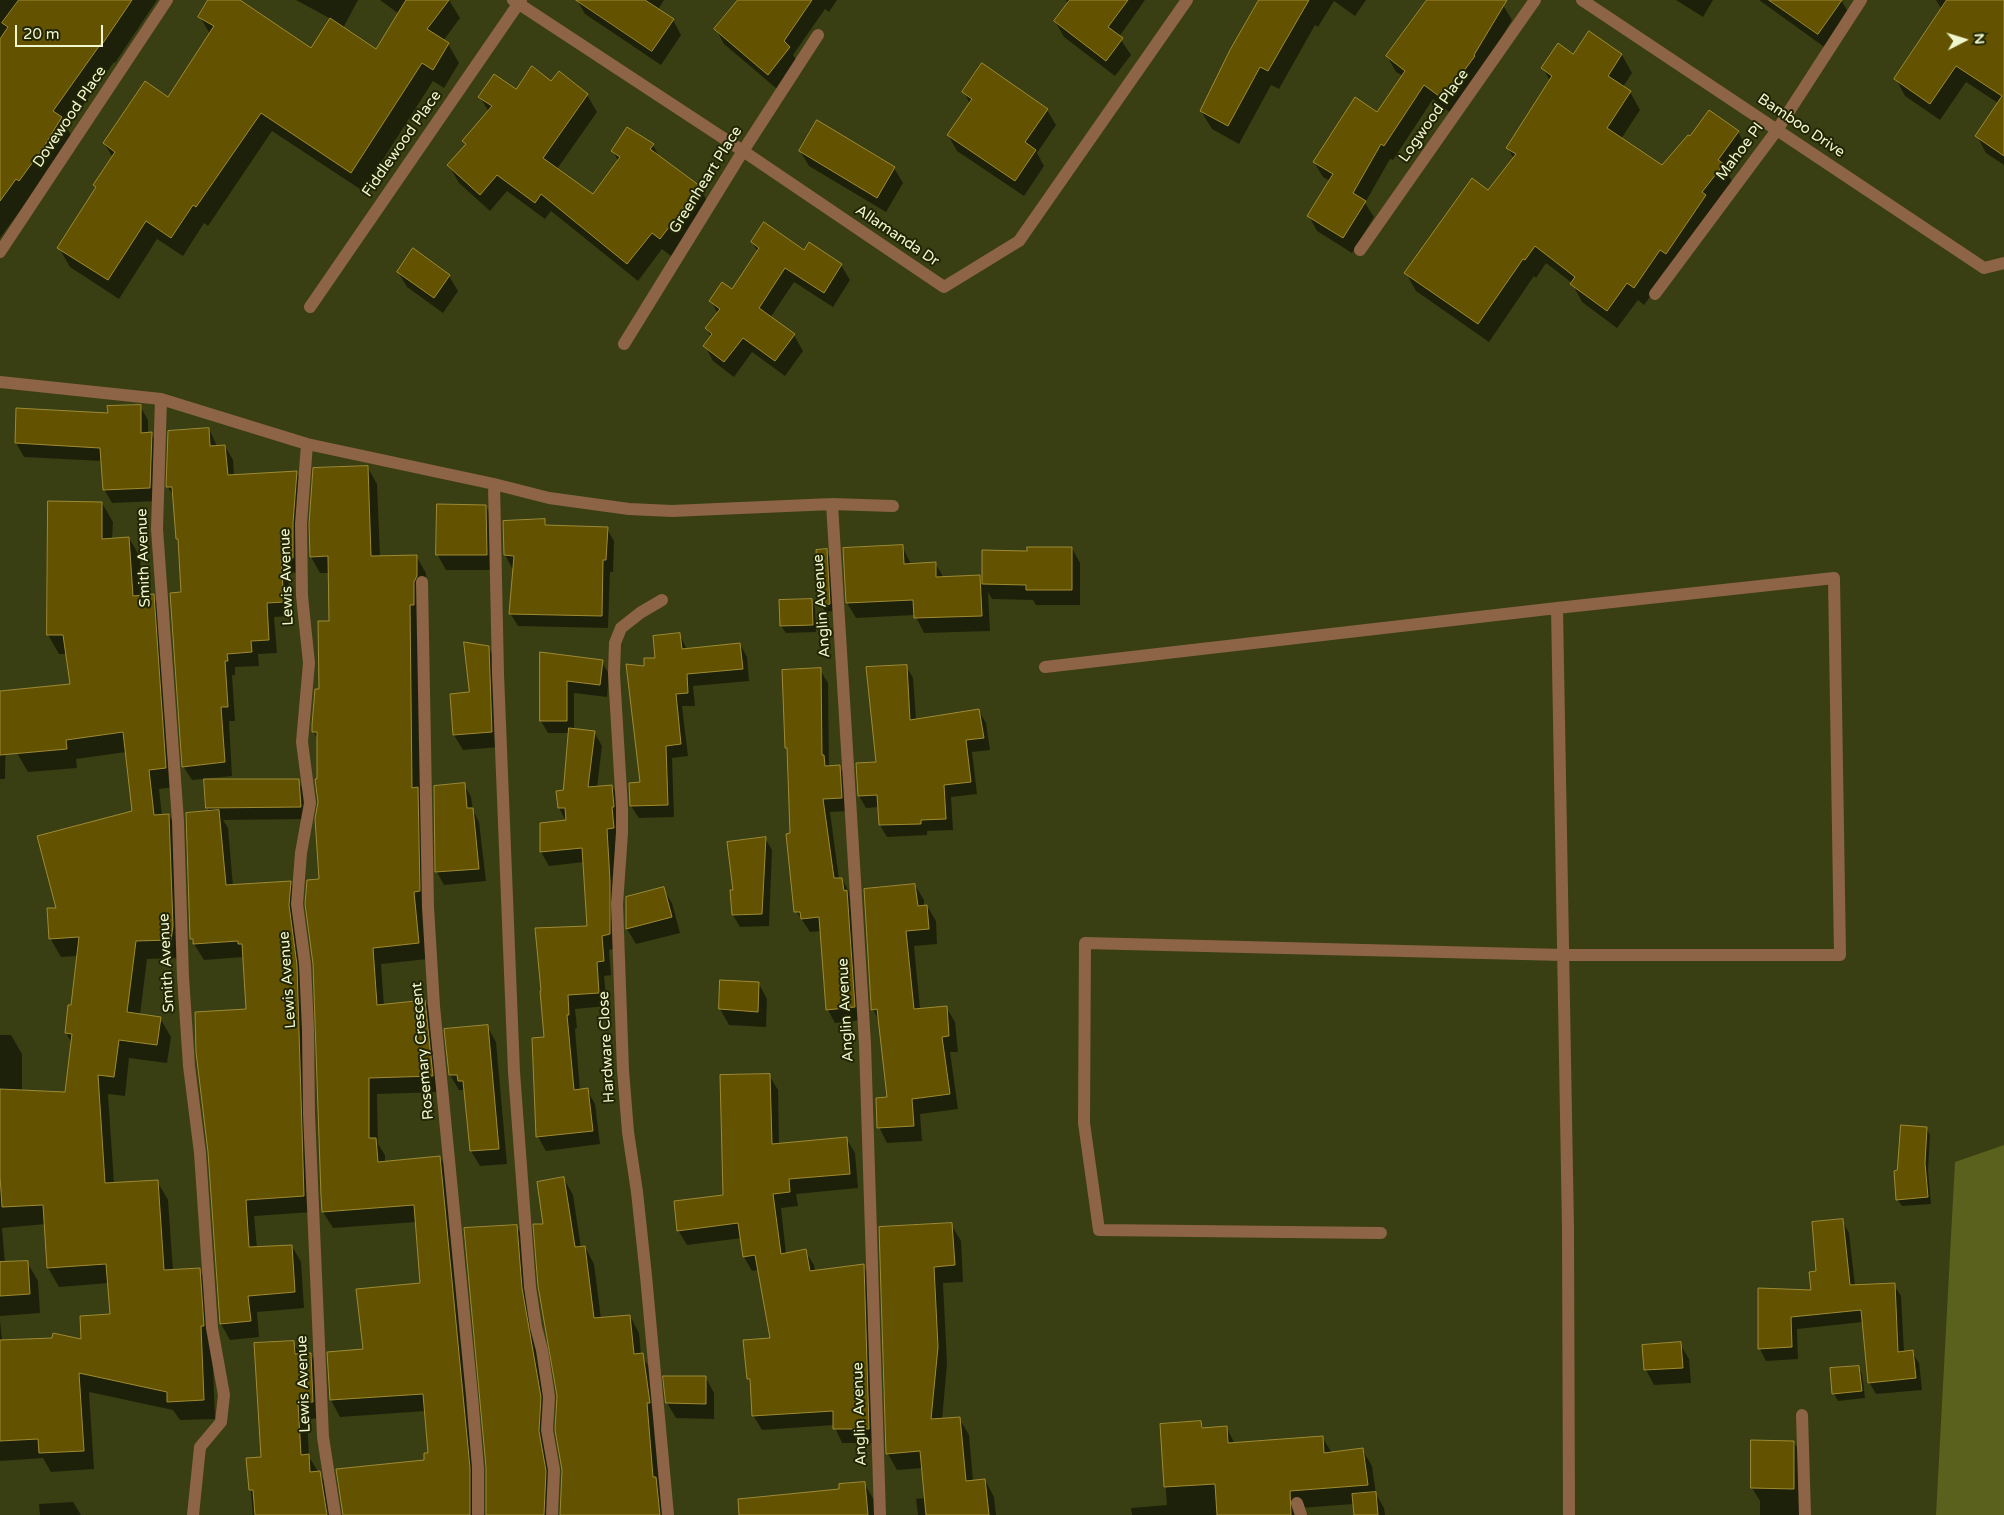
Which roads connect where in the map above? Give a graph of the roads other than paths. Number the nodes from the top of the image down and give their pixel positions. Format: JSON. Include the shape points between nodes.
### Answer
{"nodes":[{"id":1,"x":168,"y":0,"type":"edge"},
{"id":2,"x":1187,"y":0,"type":"edge"},
{"id":3,"x":1535,"y":0,"type":"edge"},
{"id":4,"x":1582,"y":0,"type":"edge"},
{"id":5,"x":1861,"y":0,"type":"edge"},
{"id":6,"x":517,"y":1,"type":"edge"},
{"id":7,"x":818,"y":35,"type":"dead end"},
{"id":8,"x":1777,"y":130,"type":"junction"},
{"id":9,"x":742,"y":151,"type":"junction"},
{"id":10,"x":1360,"y":250,"type":"dead end"},
{"id":11,"x":0,"y":252,"type":"edge"},
{"id":12,"x":2004,"y":263,"type":"edge"},
{"id":13,"x":1655,"y":294,"type":"dead end"},
{"id":14,"x":310,"y":307,"type":"dead end"},
{"id":15,"x":624,"y":344,"type":"dead end"},
{"id":16,"x":0,"y":382,"type":"edge"},
{"id":17,"x":161,"y":399,"type":"junction"},
{"id":18,"x":307,"y":444,"type":"junction"},
{"id":19,"x":494,"y":484,"type":"junction"},
{"id":20,"x":832,"y":504,"type":"junction"},
{"id":21,"x":893,"y":506,"type":"dead end"},
{"id":22,"x":422,"y":582,"type":"dead end"},
{"id":23,"x":662,"y":600,"type":"dead end"},
{"id":24,"x":1557,"y":608,"type":"junction"},
{"id":25,"x":1045,"y":668,"type":"dead end"},
{"id":26,"x":1563,"y":956,"type":"junction"},
{"id":27,"x":1381,"y":1233,"type":"dead end"},
{"id":28,"x":1802,"y":1415,"type":"dead end"},
{"id":29,"x":193,"y":1515,"type":"edge"},
{"id":30,"x":335,"y":1515,"type":"edge"},
{"id":31,"x":478,"y":1515,"type":"edge"},
{"id":32,"x":552,"y":1515,"type":"edge"},
{"id":33,"x":668,"y":1515,"type":"edge"},
{"id":34,"x":880,"y":1515,"type":"edge"},
{"id":35,"x":1569,"y":1515,"type":"edge"},
{"id":36,"x":1805,"y":1515,"type":"edge"}],
"edges":[{"from":1,"to":11,"type":"street","name":"Dovewood Place"},
{"from":2,"to":9,"type":"street","name":"Allamanda Dr","via":[[1019,241],[944,288]]},
{"from":3,"to":10,"type":"street","name":"Logwood Place"},
{"from":4,"to":8,"type":"street","name":"Bamboo Drive"},
{"from":5,"to":8,"type":"street","name":"Mahoe Pl"},
{"from":6,"to":9,"type":"street","name":"Allamanda Dr"},
{"from":6,"to":14,"type":"street","name":"Fiddlewood Place"},
{"from":7,"to":9,"type":"street","name":"Greenheart Place"},
{"from":8,"to":12,"type":"street","name":"Bamboo Drive","via":[[1984,268]]},
{"from":8,"to":13,"type":"street","name":"Mahoe Pl"},
{"from":9,"to":15,"type":"street","name":"Greenheart Place"},
{"from":16,"to":17,"type":"street"},
{"from":17,"to":18,"type":"street"},
{"from":17,"to":29,"type":"street","name":"Smith Avenue","via":[[157,529],[178,821],[183,977],[212,1328],[224,1395],[221,1422],[200,1447]]},
{"from":18,"to":19,"type":"street"},
{"from":18,"to":30,"type":"street","name":"Lewis Avenue","via":[[301,524],[302,596],[309,663],[302,742],[310,803],[301,853],[297,904],[305,964],[323,1437]]},
{"from":19,"to":20,"type":"street","via":[[549,498],[629,509],[672,511]]},
{"from":19,"to":32,"type":"street","via":[[514,1072],[530,1287],[549,1397],[547,1430],[554,1470]]},
{"from":20,"to":21,"type":"street"},
{"from":20,"to":34,"type":"street","name":"Anglin Avenue","via":[[865,1044]]},
{"from":22,"to":31,"type":"street","name":"Rosemary Crescent","via":[[434,1006],[472,1396]]},
{"from":23,"to":33,"type":"street","name":"Hardware Close","via":[[620,628],[615,643],[614,674],[622,808],[617,904],[623,1070],[628,1132],[638,1192]]},
{"from":24,"to":25,"type":"street"},
{"from":24,"to":26,"type":"street"},
{"from":24,"to":26,"type":"street","via":[[1834,578],[1840,955]]},
{"from":26,"to":27,"type":"street","via":[[1085,943],[1084,1123],[1099,1230]]},
{"from":26,"to":35,"type":"street"},
{"from":28,"to":36,"type":"street"}]}
